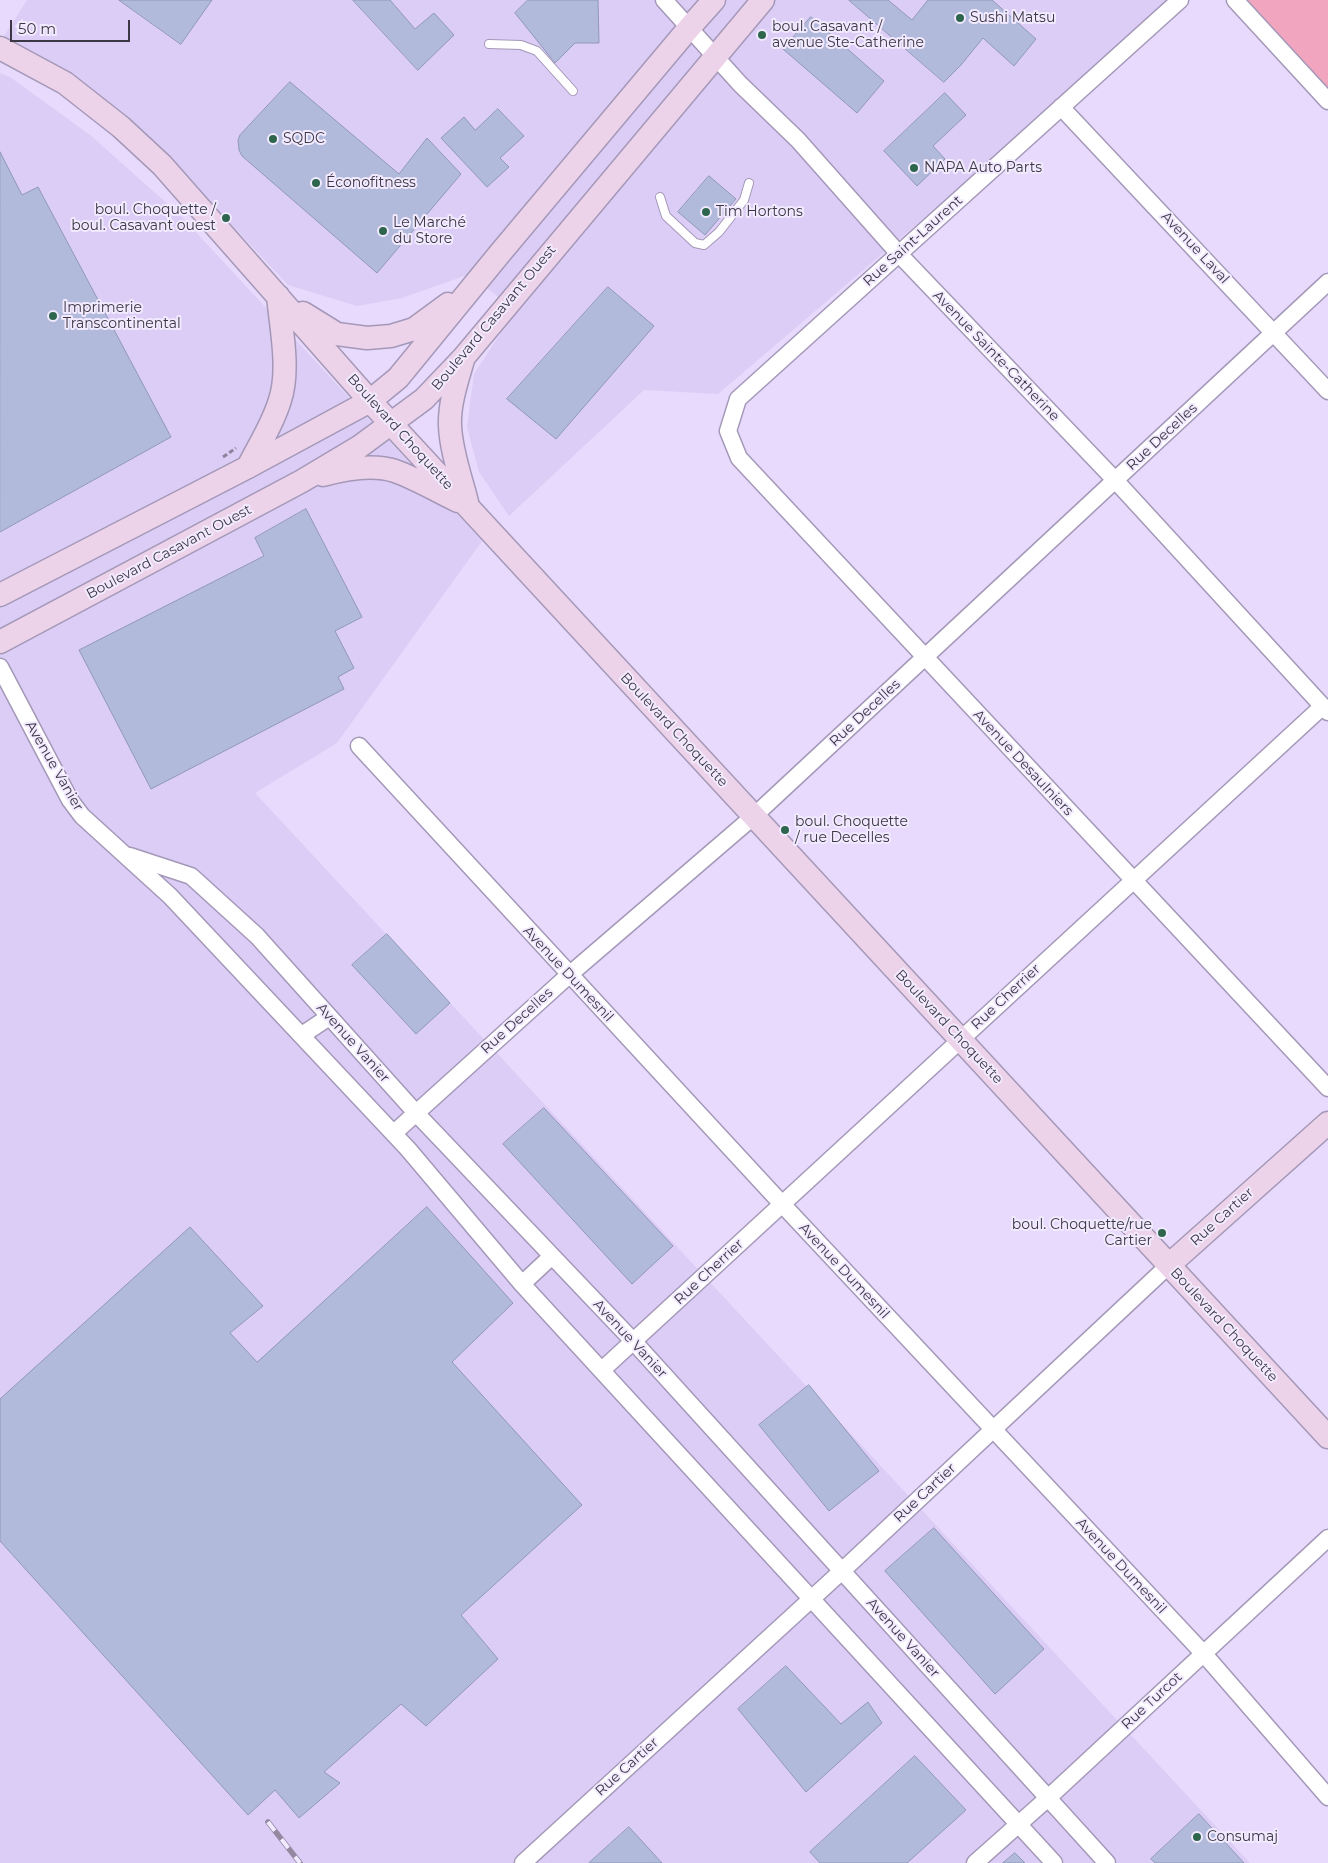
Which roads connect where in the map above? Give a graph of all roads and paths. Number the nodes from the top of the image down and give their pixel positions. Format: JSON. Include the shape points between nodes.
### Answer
{"nodes":[{"id":1,"x":664,"y":0,"type":"edge"},
{"id":2,"x":714,"y":0,"type":"edge"},
{"id":3,"x":763,"y":0,"type":"edge"},
{"id":4,"x":1180,"y":0,"type":"edge"},
{"id":5,"x":1235,"y":0,"type":"edge"},
{"id":6,"x":689,"y":28,"type":"junction"},
{"id":7,"x":489,"y":44,"type":"dead end"},
{"id":8,"x":0,"y":48,"type":"edge"},
{"id":9,"x":715,"y":57,"type":"junction"},
{"id":10,"x":573,"y":91,"type":"dead end"},
{"id":11,"x":1328,"y":101,"type":"edge"},
{"id":12,"x":1061,"y":106,"type":"junction"},
{"id":13,"x":749,"y":183,"type":"dead end"},
{"id":14,"x":660,"y":197,"type":"dead end"},
{"id":15,"x":899,"y":254,"type":"junction"},
{"id":16,"x":480,"y":278,"type":"junction"},
{"id":17,"x":1328,"y":282,"type":"edge"},
{"id":18,"x":278,"y":296,"type":"junction"},
{"id":19,"x":1274,"y":332,"type":"junction"},
{"id":20,"x":464,"y":358,"type":"junction"},
{"id":21,"x":1328,"y":391,"type":"edge"},
{"id":22,"x":370,"y":400,"type":"junction"},
{"id":23,"x":391,"y":423,"type":"junction"},
{"id":24,"x":728,"y":431,"type":"joint"},
{"id":25,"x":248,"y":466,"type":"junction"},
{"id":26,"x":1115,"y":480,"type":"junction"},
{"id":27,"x":302,"y":481,"type":"junction"},
{"id":28,"x":468,"y":506,"type":"junction"},
{"id":29,"x":0,"y":595,"type":"edge"},
{"id":30,"x":0,"y":642,"type":"edge"},
{"id":31,"x":925,"y":657,"type":"junction"},
{"id":32,"x":0,"y":667,"type":"edge"},
{"id":33,"x":1325,"y":709,"type":"edge"},
{"id":34,"x":359,"y":746,"type":"dead end"},
{"id":35,"x":754,"y":816,"type":"junction"},
{"id":36,"x":124,"y":854,"type":"junction"},
{"id":37,"x":1132,"y":880,"type":"junction"},
{"id":38,"x":568,"y":975,"type":"junction"},
{"id":39,"x":329,"y":1017,"type":"junction"},
{"id":40,"x":302,"y":1035,"type":"junction"},
{"id":41,"x":960,"y":1039,"type":"junction"},
{"id":42,"x":1328,"y":1088,"type":"edge"},
{"id":43,"x":416,"y":1113,"type":"junction"},
{"id":44,"x":1328,"y":1123,"type":"edge"},
{"id":45,"x":394,"y":1133,"type":"junction"},
{"id":46,"x":782,"y":1204,"type":"junction"},
{"id":47,"x":552,"y":1256,"type":"junction"},
{"id":48,"x":1169,"y":1265,"type":"junction"},
{"id":49,"x":522,"y":1284,"type":"junction"},
{"id":50,"x":634,"y":1342,"type":"junction"},
{"id":51,"x":602,"y":1370,"type":"junction"},
{"id":52,"x":993,"y":1430,"type":"junction"},
{"id":53,"x":1328,"y":1437,"type":"edge"},
{"id":54,"x":1328,"y":1538,"type":"edge"},
{"id":55,"x":842,"y":1570,"type":"junction"},
{"id":56,"x":811,"y":1599,"type":"junction"},
{"id":57,"x":1204,"y":1654,"type":"junction"},
{"id":58,"x":1328,"y":1797,"type":"edge"},
{"id":59,"x":1048,"y":1798,"type":"junction"},
{"id":60,"x":1019,"y":1824,"type":"junction"},
{"id":61,"x":523,"y":1863,"type":"edge"},
{"id":62,"x":975,"y":1863,"type":"edge"},
{"id":63,"x":1054,"y":1863,"type":"edge"},
{"id":64,"x":1107,"y":1863,"type":"edge"}],
"edges":[{"from":1,"to":6,"type":"street","name":"Avenue Sainte-Catherine"},
{"from":2,"to":6,"type":"main road"},
{"from":3,"to":9,"type":"main road","name":"Boulevard Casavant Ouest"},
{"from":4,"to":12,"type":"street","name":"Rue Saint-Laurent"},
{"from":5,"to":11,"type":"street"},
{"from":6,"to":9,"type":"street","name":"Avenue Sainte-Catherine"},
{"from":6,"to":16,"type":"main road"},
{"from":7,"to":10,"type":"lane","via":[[521,45],[537,51]]},
{"from":8,"to":18,"type":"main road","name":"Boulevard Choquette","via":[[65,83],[121,127],[162,165]]},
{"from":9,"to":15,"type":"street","name":"Avenue Sainte-Catherine","via":[[798,140]]},
{"from":9,"to":20,"type":"main road","name":"Boulevard Casavant Ouest"},
{"from":12,"to":15,"type":"street","name":"Rue Saint-Laurent"},
{"from":12,"to":19,"type":"street","name":"Avenue Laval"},
{"from":13,"to":14,"type":"lane","via":[[744,200],[704,245],[695,243],[666,216]]},
{"from":15,"to":24,"type":"street","name":"Rue Saint-Laurent","via":[[738,399]]},
{"from":15,"to":26,"type":"street","name":"Avenue Sainte-Catherine"},
{"from":16,"to":18,"type":"main road","via":[[414,329],[385,337],[337,334]]},
{"from":16,"to":22,"type":"main road","via":[[402,375]]},
{"from":17,"to":19,"type":"street","name":"Rue Decelles"},
{"from":18,"to":22,"type":"main road","name":"Boulevard Choquette"},
{"from":18,"to":25,"type":"main road","via":[[285,372],[281,399]]},
{"from":19,"to":21,"type":"street","name":"Avenue Laval"},
{"from":19,"to":26,"type":"street","name":"Rue Decelles"},
{"from":20,"to":23,"type":"main road","name":"Boulevard Casavant Ouest","via":[[424,399]]},
{"from":20,"to":28,"type":"main road","via":[[451,406],[450,425]]},
{"from":22,"to":23,"type":"main road","name":"Boulevard Choquette"},
{"from":22,"to":25,"type":"main road"},
{"from":23,"to":27,"type":"main road","name":"Boulevard Casavant Ouest","via":[[359,447]]},
{"from":23,"to":28,"type":"main road","name":"Boulevard Choquette"},
{"from":24,"to":31,"type":"street","name":"Avenue Desaulniers","via":[[739,458]]},
{"from":25,"to":29,"type":"main road"},
{"from":26,"to":31,"type":"street","name":"Rue Decelles"},
{"from":26,"to":33,"type":"street","name":"Avenue Sainte-Catherine"},
{"from":27,"to":28,"type":"main road","via":[[346,469],[394,471]]},
{"from":27,"to":30,"type":"main road","name":"Boulevard Casavant Ouest"},
{"from":28,"to":35,"type":"main road","name":"Boulevard Choquette"},
{"from":31,"to":35,"type":"street","name":"Rue Decelles"},
{"from":31,"to":37,"type":"street","name":"Avenue Desaulniers"},
{"from":32,"to":36,"type":"street","name":"Avenue Vanier","via":[[70,800],[82,816]]},
{"from":33,"to":37,"type":"street","name":"Rue Cherrier"},
{"from":34,"to":38,"type":"street","name":"Avenue Dumesnil"},
{"from":35,"to":38,"type":"street","name":"Rue Decelles"},
{"from":35,"to":41,"type":"main road","name":"Boulevard Choquette"},
{"from":36,"to":39,"type":"street","name":"Avenue Vanier","via":[[191,876],[257,936]]},
{"from":36,"to":40,"type":"street","name":"Avenue Vanier","via":[[170,896]]},
{"from":37,"to":41,"type":"street","name":"Rue Cherrier"},
{"from":37,"to":42,"type":"street","name":"Avenue Desaulniers"},
{"from":38,"to":43,"type":"street","name":"Rue Decelles"},
{"from":38,"to":46,"type":"street","name":"Avenue Dumesnil"},
{"from":39,"to":40,"type":"street"},
{"from":39,"to":43,"type":"street","name":"Avenue Vanier"},
{"from":40,"to":45,"type":"street","name":"Avenue Vanier"},
{"from":41,"to":46,"type":"street","name":"Rue Cherrier"},
{"from":41,"to":48,"type":"main road","name":"Boulevard Choquette"},
{"from":43,"to":45,"type":"street","name":"Rue Decelles"},
{"from":43,"to":47,"type":"street","name":"Avenue Vanier"},
{"from":44,"to":48,"type":"main road","name":"Rue Cartier"},
{"from":45,"to":49,"type":"street","name":"Avenue Vanier"},
{"from":46,"to":50,"type":"street","name":"Rue Cherrier"},
{"from":46,"to":52,"type":"street","name":"Avenue Dumesnil"},
{"from":47,"to":49,"type":"street"},
{"from":47,"to":50,"type":"street","name":"Avenue Vanier"},
{"from":48,"to":52,"type":"street","name":"Rue Cartier"},
{"from":48,"to":53,"type":"main road","name":"Boulevard Choquette"},
{"from":49,"to":51,"type":"street","name":"Avenue Vanier"},
{"from":50,"to":51,"type":"street","name":"Rue Cherrier"},
{"from":50,"to":55,"type":"street","name":"Avenue Vanier"},
{"from":51,"to":56,"type":"street","name":"Avenue Vanier"},
{"from":52,"to":55,"type":"street","name":"Rue Cartier"},
{"from":52,"to":57,"type":"street","name":"Avenue Dumesnil"},
{"from":54,"to":57,"type":"street","name":"Rue Turcot"},
{"from":55,"to":56,"type":"street","name":"Rue Cartier"},
{"from":55,"to":59,"type":"street","name":"Avenue Vanier"},
{"from":56,"to":60,"type":"street","name":"Avenue Vanier"},
{"from":56,"to":61,"type":"street","name":"Rue Cartier"},
{"from":57,"to":58,"type":"street","name":"Avenue Dumesnil"},
{"from":57,"to":59,"type":"street","name":"Rue Turcot"},
{"from":59,"to":60,"type":"street","name":"Rue Turcot"},
{"from":59,"to":64,"type":"street","name":"Avenue Vanier"},
{"from":60,"to":62,"type":"street","name":"Rue Turcot"},
{"from":60,"to":63,"type":"street","name":"Avenue Vanier"}]}
